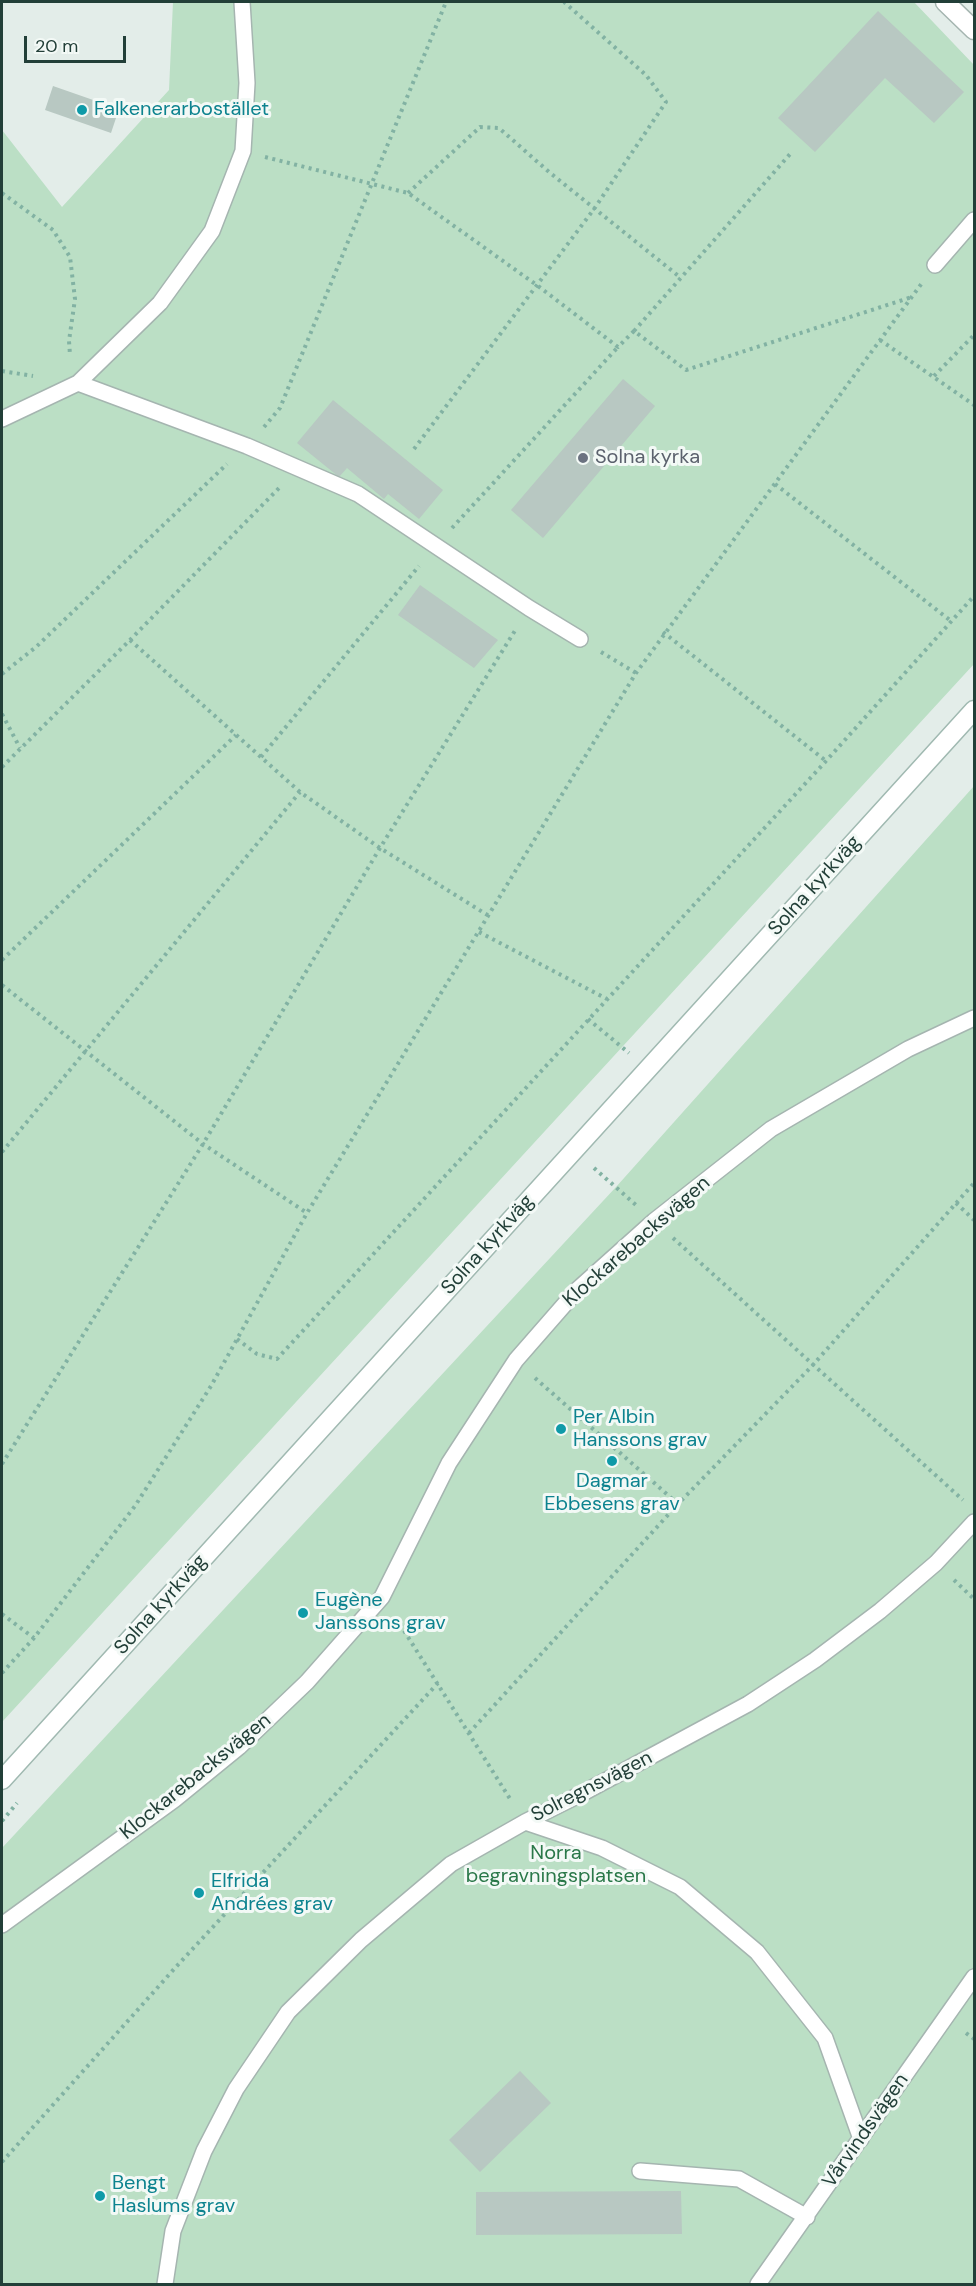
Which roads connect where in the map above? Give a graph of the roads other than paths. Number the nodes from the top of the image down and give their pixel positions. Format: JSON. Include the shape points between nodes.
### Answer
{"nodes":[{"id":1,"x":242,"y":2,"type":"edge"},
{"id":2,"x":945,"y":2,"type":"edge"},
{"id":3,"x":975,"y":30,"type":"edge"},
{"id":4,"x":975,"y":220,"type":"edge"},
{"id":5,"x":935,"y":266,"type":"dead end"},
{"id":6,"x":78,"y":383,"type":"junction"},
{"id":7,"x":2,"y":419,"type":"edge"},
{"id":8,"x":580,"y":639,"type":"road end"},
{"id":9,"x":975,"y":710,"type":"edge"},
{"id":10,"x":975,"y":1018,"type":"edge"},
{"id":11,"x":975,"y":1522,"type":"edge"},
{"id":12,"x":2,"y":1780,"type":"edge"},
{"id":13,"x":525,"y":1822,"type":"junction"},
{"id":14,"x":2,"y":1925,"type":"edge"},
{"id":15,"x":975,"y":1977,"type":"edge"},
{"id":16,"x":861,"y":2139,"type":"junction"},
{"id":17,"x":640,"y":2171,"type":"dead end"},
{"id":18,"x":807,"y":2217,"type":"junction"},
{"id":19,"x":165,"y":2284,"type":"edge"},
{"id":20,"x":758,"y":2284,"type":"edge"}],
"edges":[{"from":1,"to":6,"type":"lane","via":[[247,83],[243,151],[212,231],[160,303]]},
{"from":2,"to":3,"type":"street"},
{"from":4,"to":5,"type":"lane"},
{"from":6,"to":7,"type":"lane"},
{"from":6,"to":8,"type":"lane","via":[[247,446],[358,495]]},
{"from":9,"to":12,"type":"street","name":"Solna kyrkväg"},
{"from":10,"to":14,"type":"lane","name":"Klockarebacksvägen","via":[[908,1049],[771,1129],[654,1221],[578,1289],[516,1360],[449,1463],[382,1597],[307,1682],[239,1747],[174,1800]]},
{"from":11,"to":13,"type":"lane","name":"Solregnsvägen","via":[[936,1563],[880,1611],[806,1666],[748,1704]]},
{"from":13,"to":16,"type":"lane","via":[[602,1848],[680,1887],[757,1952],[825,2038]]},
{"from":13,"to":19,"type":"lane","name":"Solregnsvägen","via":[[451,1864],[362,1940],[288,2012],[236,2089],[204,2151],[173,2231]]},
{"from":15,"to":16,"type":"lane","name":"Vårvindsvägen"},
{"from":16,"to":18,"type":"lane","name":"Vårvindsvägen"},
{"from":17,"to":18,"type":"lane","via":[[739,2179]]},
{"from":18,"to":20,"type":"lane","name":"Vårvindsvägen"}]}
